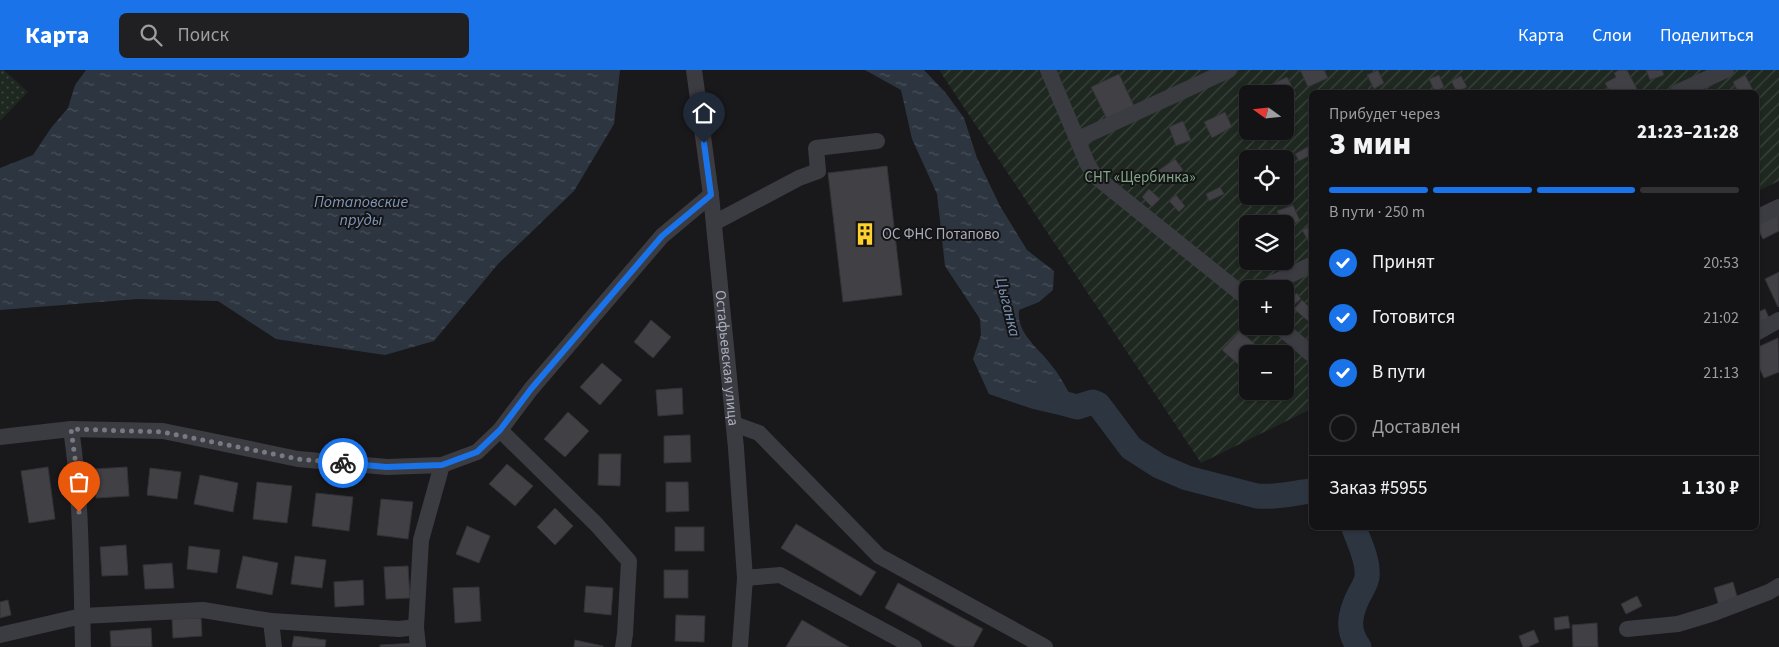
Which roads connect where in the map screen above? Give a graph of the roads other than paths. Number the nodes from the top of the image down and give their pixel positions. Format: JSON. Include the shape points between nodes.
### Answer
{"nodes":[{"id":1,"x":694,"y":70,"type":"edge"},
{"id":2,"x":1048,"y":70,"type":"edge"},
{"id":3,"x":1229,"y":70,"type":"edge"},
{"id":4,"x":1726,"y":70,"type":"edge"},
{"id":5,"x":1682,"y":90,"type":"edge"},
{"id":6,"x":1078,"y":139,"type":"junction"},
{"id":7,"x":877,"y":141,"type":"dead end"},
{"id":8,"x":711,"y":195,"type":"junction"},
{"id":9,"x":1779,"y":207,"type":"edge"},
{"id":10,"x":1759,"y":217,"type":"edge"},
{"id":11,"x":714,"y":223,"type":"junction"},
{"id":12,"x":1309,"y":266,"type":"edge"},
{"id":13,"x":1280,"y":280,"type":"edge"},
{"id":14,"x":1239,"y":291,"type":"edge"},
{"id":15,"x":1779,"y":320,"type":"edge"},
{"id":16,"x":1759,"y":331,"type":"edge"},
{"id":17,"x":1289,"y":335,"type":"edge"},
{"id":18,"x":1309,"y":352,"type":"edge"},
{"id":19,"x":734,"y":424,"type":"junction"},
{"id":20,"x":71,"y":429,"type":"junction"},
{"id":21,"x":500,"y":430,"type":"junction"},
{"id":22,"x":0,"y":437,"type":"edge"},
{"id":23,"x":442,"y":465,"type":"junction"},
{"id":24,"x":745,"y":578,"type":"junction"},
{"id":25,"x":1779,"y":586,"type":"edge"},
{"id":26,"x":82,"y":616,"type":"junction"},
{"id":27,"x":271,"y":621,"type":"junction"},
{"id":28,"x":416,"y":627,"type":"junction"},
{"id":29,"x":1627,"y":629,"type":"dead end"},
{"id":30,"x":0,"y":636,"type":"edge"},
{"id":31,"x":83,"y":647,"type":"edge"},
{"id":32,"x":274,"y":647,"type":"edge"},
{"id":33,"x":418,"y":647,"type":"edge"},
{"id":34,"x":623,"y":647,"type":"edge"},
{"id":35,"x":740,"y":647,"type":"edge"},
{"id":36,"x":914,"y":647,"type":"edge"},
{"id":37,"x":1045,"y":647,"type":"edge"}],
"edges":[{"from":1,"to":8,"type":"street","name":"Остафьевская улица"},
{"from":2,"to":6,"type":"street"},
{"from":3,"to":6,"type":"street"},
{"from":4,"to":5,"type":"street"},
{"from":6,"to":14,"type":"street","via":[[1094,176]]},
{"from":7,"to":11,"type":"street","via":[[816,148],[818,171],[798,178]]},
{"from":8,"to":11,"type":"street","name":"Остафьевская улица"},
{"from":8,"to":21,"type":"street","via":[[662,236]]},
{"from":9,"to":10,"type":"street"},
{"from":11,"to":19,"type":"street","name":"Остафьевская улица"},
{"from":12,"to":13,"type":"street"},
{"from":15,"to":16,"type":"street"},
{"from":17,"to":18,"type":"street"},
{"from":19,"to":24,"type":"street","name":"Остафьевская улица"},
{"from":19,"to":37,"type":"street","via":[[759,433],[879,556]]},
{"from":20,"to":22,"type":"street"},
{"from":20,"to":23,"type":"street","via":[[163,432],[298,459],[386,467]]},
{"from":20,"to":26,"type":"street","via":[[77,473]]},
{"from":21,"to":23,"type":"street","via":[[477,452]]},
{"from":21,"to":34,"type":"street","via":[[629,561]]},
{"from":23,"to":28,"type":"street","via":[[421,540]]},
{"from":24,"to":35,"type":"street","name":"Остафьевская улица"},
{"from":24,"to":36,"type":"street","via":[[780,575]]},
{"from":25,"to":29,"type":"street","via":[[1678,624]]},
{"from":26,"to":27,"type":"street","via":[[203,610]]},
{"from":26,"to":30,"type":"street"},
{"from":26,"to":31,"type":"street"},
{"from":27,"to":28,"type":"street","via":[[399,629]]},
{"from":27,"to":32,"type":"street"},
{"from":28,"to":33,"type":"street"}]}
